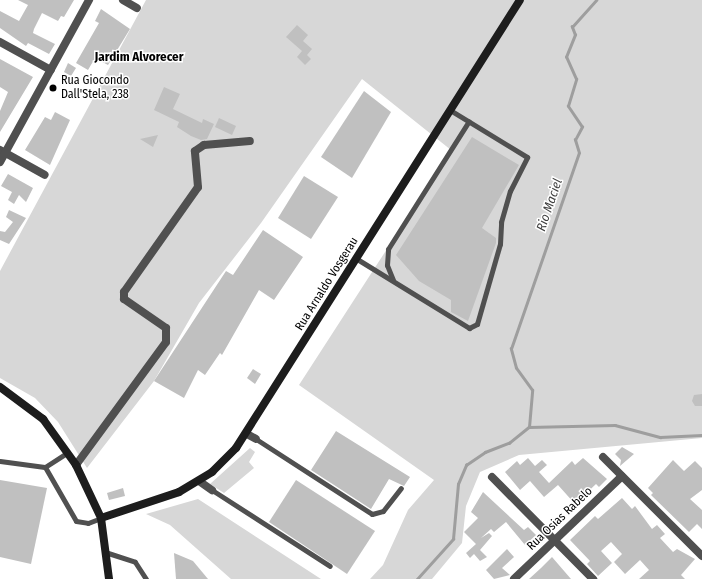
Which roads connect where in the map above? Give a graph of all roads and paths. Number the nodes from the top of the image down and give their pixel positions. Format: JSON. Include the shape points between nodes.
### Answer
{"nodes":[{"id":1,"x":89,"y":0,"type":"edge"},
{"id":2,"x":123,"y":0,"type":"edge"},
{"id":3,"x":520,"y":0,"type":"edge"},
{"id":4,"x":137,"y":8,"type":"dead end"},
{"id":5,"x":0,"y":42,"type":"edge"},
{"id":6,"x":51,"y":70,"type":"junction"},
{"id":7,"x":450,"y":110,"type":"junction"},
{"id":8,"x":469,"y":122,"type":"junction"},
{"id":9,"x":250,"y":141,"type":"dead end"},
{"id":10,"x":3,"y":152,"type":"edge"},
{"id":11,"x":0,"y":162,"type":"edge"},
{"id":12,"x":46,"y":175,"type":"dead end"},
{"id":13,"x":357,"y":258,"type":"junction"},
{"id":14,"x":392,"y":280,"type":"junction"},
{"id":15,"x":0,"y":387,"type":"edge"},
{"id":16,"x":247,"y":434,"type":"junction"},
{"id":17,"x":256,"y":439,"type":"joint"},
{"id":18,"x":68,"y":452,"type":"junction"},
{"id":19,"x":603,"y":457,"type":"dead end"},
{"id":20,"x":0,"y":461,"type":"edge"},
{"id":21,"x":76,"y":465,"type":"junction"},
{"id":22,"x":46,"y":467,"type":"junction"},
{"id":23,"x":622,"y":476,"type":"junction"},
{"id":24,"x":492,"y":477,"type":"dead end"},
{"id":25,"x":199,"y":482,"type":"junction"},
{"id":26,"x":401,"y":488,"type":"dead end"},
{"id":27,"x":212,"y":490,"type":"joint"},
{"id":28,"x":100,"y":518,"type":"junction"},
{"id":29,"x":554,"y":540,"type":"junction"},
{"id":30,"x":108,"y":553,"type":"junction"},
{"id":31,"x":702,"y":556,"type":"edge"},
{"id":32,"x":330,"y":566,"type":"dead end"},
{"id":33,"x":109,"y":579,"type":"edge"},
{"id":34,"x":146,"y":579,"type":"edge"},
{"id":35,"x":514,"y":579,"type":"edge"},
{"id":36,"x":593,"y":579,"type":"edge"}],
"edges":[{"from":1,"to":6,"type":"street"},
{"from":2,"to":4,"type":"street"},
{"from":3,"to":7,"type":"street","name":"Rua Arnaldo Vosgerau"},
{"from":5,"to":6,"type":"street"},
{"from":6,"to":10,"type":"street"},
{"from":7,"to":8,"type":"lane"},
{"from":7,"to":13,"type":"street","name":"Rua Arnaldo Vosgerau"},
{"from":8,"to":14,"type":"lane","via":[[388,249],[387,265]]},
{"from":8,"to":14,"type":"lane","via":[[527,157],[510,191],[501,222],[500,244],[477,324],[470,328]]},
{"from":9,"to":21,"type":"street","via":[[204,145],[195,151],[198,187],[124,292],[124,299],[166,328],[166,342]]},
{"from":10,"to":11,"type":"street"},
{"from":10,"to":12,"type":"street"},
{"from":13,"to":14,"type":"lane"},
{"from":13,"to":16,"type":"street","name":"Rua Arnaldo Vosgerau"},
{"from":15,"to":18,"type":"street","via":[[43,419]]},
{"from":16,"to":17,"type":"street"},
{"from":16,"to":25,"type":"street","name":"Rua Arnaldo Vosgerau","via":[[225,461]]},
{"from":17,"to":26,"type":"lane","via":[[372,514],[384,511]]},
{"from":18,"to":21,"type":"street"},
{"from":18,"to":22,"type":"lane"},
{"from":19,"to":23,"type":"street"},
{"from":20,"to":22,"type":"lane"},
{"from":21,"to":28,"type":"street"},
{"from":22,"to":28,"type":"lane","via":[[76,521],[88,523]]},
{"from":23,"to":29,"type":"street","name":"Rua Osias Rabelo"},
{"from":23,"to":31,"type":"street"},
{"from":24,"to":29,"type":"street"},
{"from":25,"to":27,"type":"street"},
{"from":25,"to":28,"type":"street","name":"Rua Arnaldo Vosgerau","via":[[159,500]]},
{"from":27,"to":32,"type":"lane"},
{"from":28,"to":30,"type":"street"},
{"from":29,"to":35,"type":"street","name":"Rua Osias Rabelo"},
{"from":29,"to":36,"type":"street"},
{"from":30,"to":33,"type":"street"},
{"from":30,"to":34,"type":"lane","via":[[134,562]]}]}
